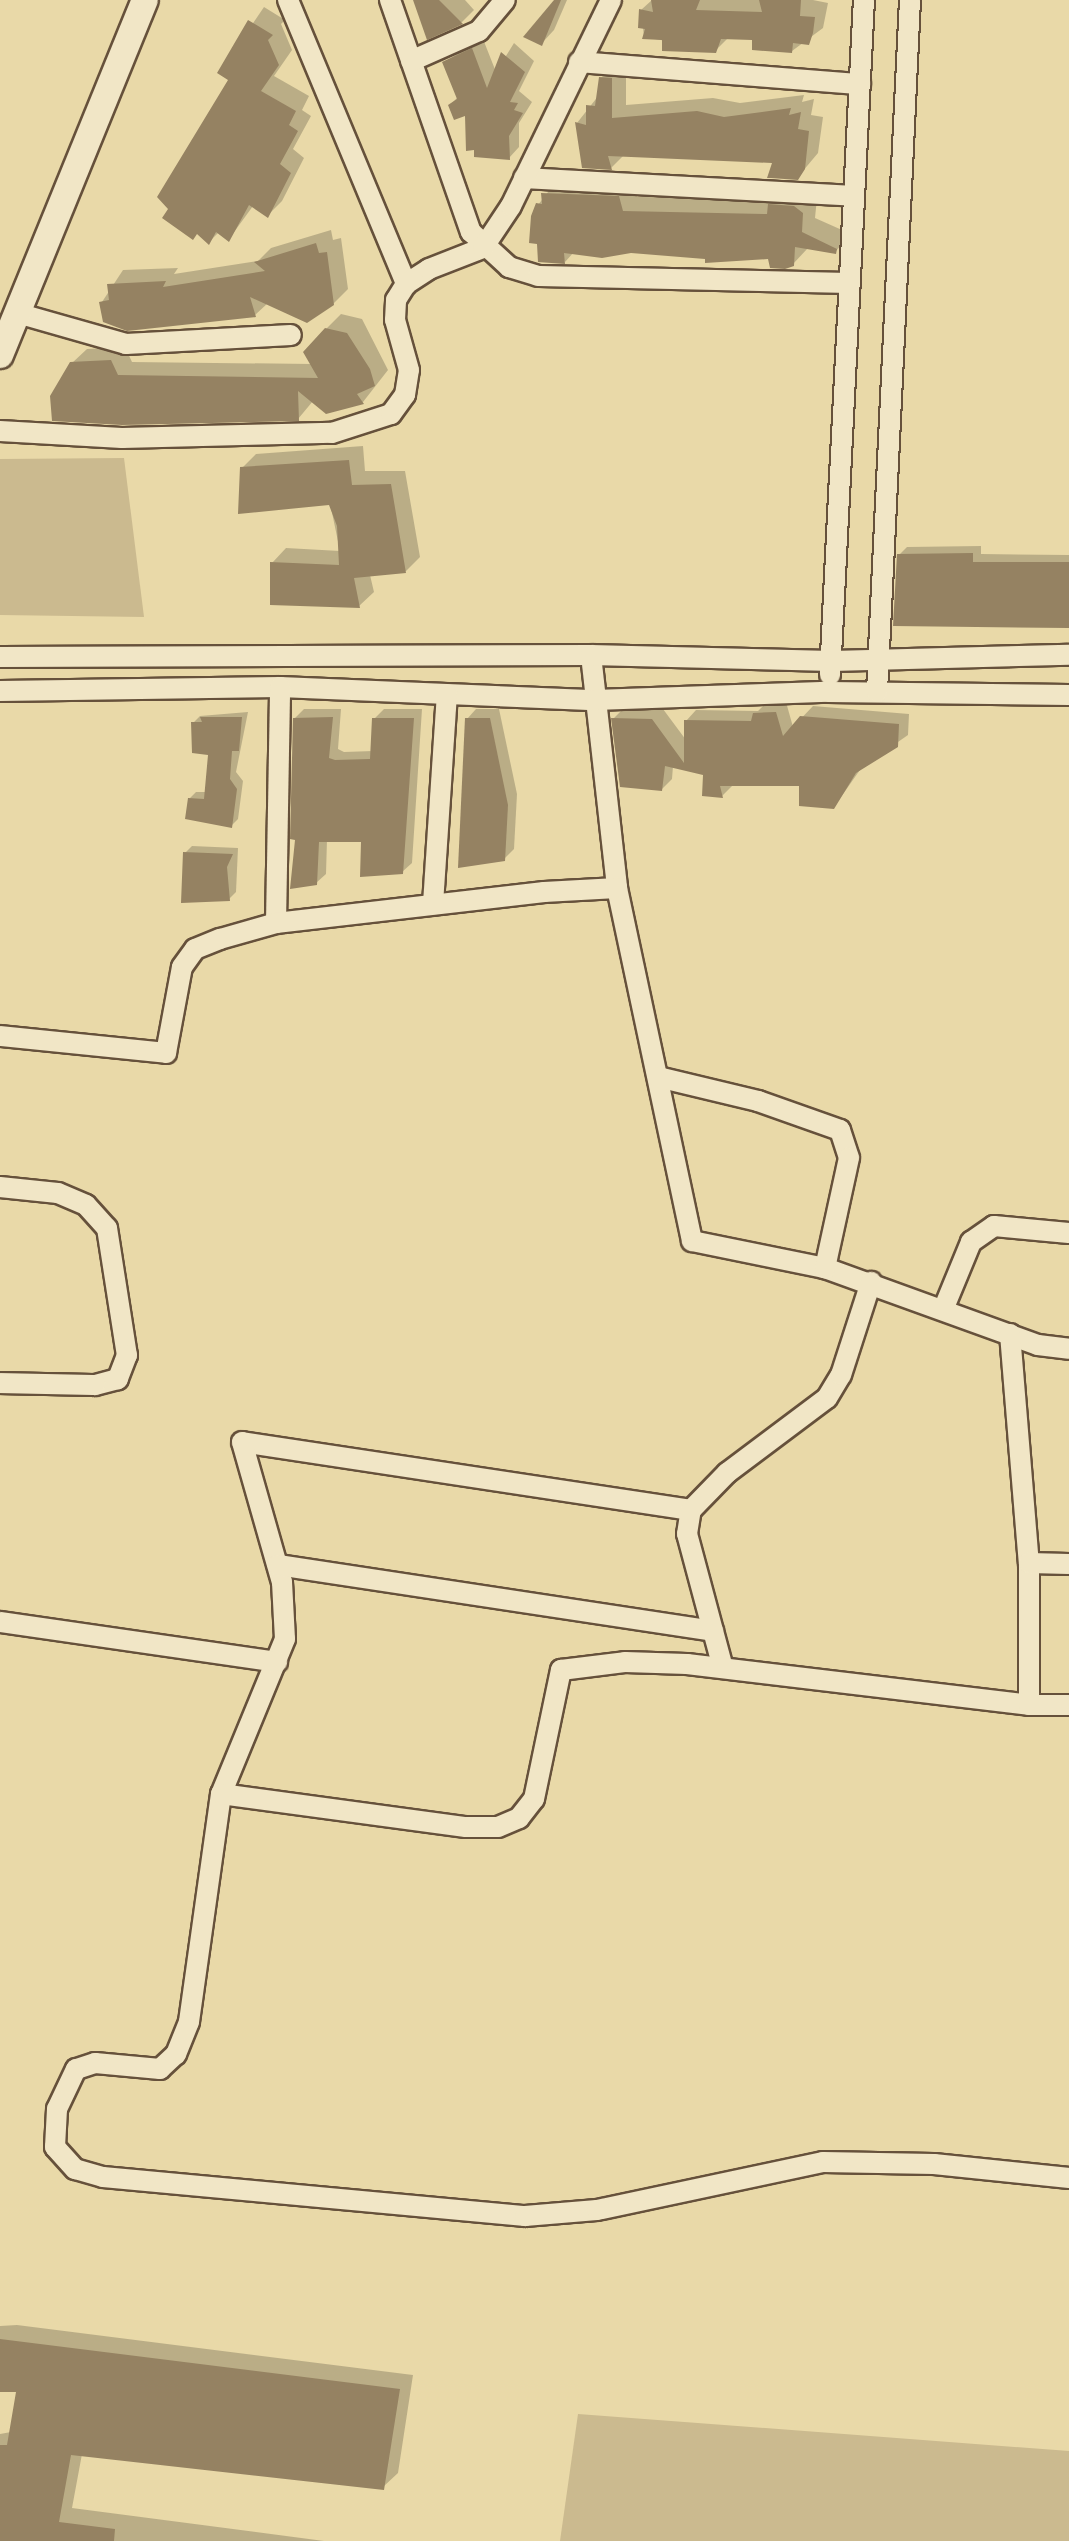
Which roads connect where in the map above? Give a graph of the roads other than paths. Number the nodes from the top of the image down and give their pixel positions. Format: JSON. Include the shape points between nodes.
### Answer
{"nodes":[{"id":1,"x":145,"y":0,"type":"edge"},
{"id":2,"x":288,"y":0,"type":"edge"},
{"id":3,"x":390,"y":0,"type":"edge"},
{"id":4,"x":611,"y":0,"type":"edge"},
{"id":5,"x":864,"y":0,"type":"edge"},
{"id":6,"x":910,"y":0,"type":"edge"},
{"id":7,"x":499,"y":3,"type":"edge"},
{"id":8,"x":411,"y":61,"type":"junction"},
{"id":9,"x":579,"y":62,"type":"junction"},
{"id":10,"x":860,"y":84,"type":"junction"},
{"id":11,"x":524,"y":178,"type":"junction"},
{"id":12,"x":854,"y":196,"type":"junction"},
{"id":13,"x":483,"y":248,"type":"junction"},
{"id":14,"x":850,"y":283,"type":"junction"},
{"id":15,"x":406,"y":284,"type":"junction"},
{"id":16,"x":17,"y":313,"type":"junction"},
{"id":17,"x":291,"y":335,"type":"dead end"},
{"id":18,"x":0,"y":355,"type":"edge"},
{"id":19,"x":0,"y":431,"type":"edge"},
{"id":20,"x":591,"y":655,"type":"junction"},
{"id":21,"x":1069,"y":655,"type":"edge"},
{"id":22,"x":0,"y":657,"type":"edge"},
{"id":23,"x":879,"y":659,"type":"junction"},
{"id":24,"x":832,"y":661,"type":"junction"},
{"id":25,"x":280,"y":687,"type":"junction"},
{"id":26,"x":0,"y":691,"type":"edge"},
{"id":27,"x":828,"y":692,"type":"junction"},
{"id":28,"x":877,"y":692,"type":"junction"},
{"id":29,"x":447,"y":694,"type":"junction"},
{"id":30,"x":1069,"y":695,"type":"edge"},
{"id":31,"x":595,"y":700,"type":"junction"},
{"id":32,"x":617,"y":888,"type":"junction"},
{"id":33,"x":433,"y":904,"type":"junction"},
{"id":34,"x":276,"y":923,"type":"junction"},
{"id":35,"x":0,"y":1036,"type":"edge"},
{"id":36,"x":658,"y":1077,"type":"junction"},
{"id":37,"x":0,"y":1187,"type":"edge"},
{"id":38,"x":1069,"y":1233,"type":"edge"},
{"id":39,"x":825,"y":1268,"type":"junction"},
{"id":40,"x":871,"y":1282,"type":"junction"},
{"id":41,"x":943,"y":1310,"type":"junction"},
{"id":42,"x":1010,"y":1334,"type":"junction"},
{"id":43,"x":1069,"y":1349,"type":"edge"},
{"id":44,"x":0,"y":1383,"type":"edge"},
{"id":45,"x":691,"y":1510,"type":"junction"},
{"id":46,"x":1029,"y":1563,"type":"junction"},
{"id":47,"x":1069,"y":1564,"type":"edge"},
{"id":48,"x":278,"y":1565,"type":"junction"},
{"id":49,"x":0,"y":1622,"type":"edge"},
{"id":50,"x":713,"y":1631,"type":"junction"},
{"id":51,"x":277,"y":1662,"type":"junction"},
{"id":52,"x":723,"y":1668,"type":"junction"},
{"id":53,"x":1029,"y":1705,"type":"junction"},
{"id":54,"x":1069,"y":1705,"type":"edge"},
{"id":55,"x":221,"y":1794,"type":"junction"},
{"id":56,"x":1069,"y":2178,"type":"edge"}],
"edges":[{"from":1,"to":16,"type":"street"},
{"from":2,"to":15,"type":"street"},
{"from":3,"to":8,"type":"street"},
{"from":4,"to":9,"type":"street"},
{"from":5,"to":10,"type":"street"},
{"from":6,"to":23,"type":"street"},
{"from":7,"to":8,"type":"street","via":[[479,31]]},
{"from":8,"to":13,"type":"street","via":[[471,232]]},
{"from":9,"to":10,"type":"street"},
{"from":9,"to":11,"type":"street"},
{"from":10,"to":12,"type":"street"},
{"from":11,"to":12,"type":"street"},
{"from":11,"to":13,"type":"street"},
{"from":12,"to":14,"type":"street"},
{"from":13,"to":14,"type":"street","via":[[509,267],[538,276]]},
{"from":13,"to":15,"type":"street"},
{"from":14,"to":24,"type":"street"},
{"from":15,"to":19,"type":"street","via":[[396,300],[395,320],[409,370],[405,395],[391,414],[369,425],[332,433],[122,438]]},
{"from":16,"to":17,"type":"street","via":[[126,344]]},
{"from":16,"to":18,"type":"street"},
{"from":20,"to":22,"type":"street"},
{"from":20,"to":24,"type":"street"},
{"from":20,"to":31,"type":"street"},
{"from":21,"to":23,"type":"street"},
{"from":23,"to":24,"type":"street"},
{"from":23,"to":28,"type":"street"},
{"from":24,"to":27,"type":"street"},
{"from":25,"to":26,"type":"street"},
{"from":25,"to":29,"type":"street"},
{"from":25,"to":34,"type":"street"},
{"from":27,"to":28,"type":"street"},
{"from":27,"to":31,"type":"street"},
{"from":28,"to":30,"type":"street"},
{"from":29,"to":31,"type":"street"},
{"from":29,"to":33,"type":"street"},
{"from":31,"to":32,"type":"street"},
{"from":32,"to":33,"type":"street"},
{"from":32,"to":36,"type":"street"},
{"from":33,"to":34,"type":"street"},
{"from":34,"to":35,"type":"street","via":[[195,949],[182,967],[166,1053]]},
{"from":36,"to":39,"type":"street","via":[[692,1241]]},
{"from":36,"to":39,"type":"street","via":[[758,1101],[840,1130],[849,1158]]},
{"from":37,"to":44,"type":"street","via":[[58,1193],[86,1205],[107,1228],[127,1355],[118,1379],[95,1385]]},
{"from":38,"to":41,"type":"street","via":[[994,1226],[971,1242]]},
{"from":39,"to":40,"type":"street"},
{"from":40,"to":41,"type":"street"},
{"from":40,"to":45,"type":"street","via":[[841,1375],[827,1398],[727,1473]]},
{"from":41,"to":42,"type":"street"},
{"from":42,"to":43,"type":"street"},
{"from":42,"to":46,"type":"street"},
{"from":45,"to":48,"type":"street","via":[[242,1442]]},
{"from":45,"to":50,"type":"street","via":[[687,1534]]},
{"from":46,"to":47,"type":"street"},
{"from":46,"to":53,"type":"street"},
{"from":48,"to":50,"type":"street"},
{"from":48,"to":51,"type":"street","via":[[286,1624]]},
{"from":49,"to":51,"type":"street"},
{"from":50,"to":52,"type":"street"},
{"from":51,"to":55,"type":"street"},
{"from":52,"to":53,"type":"street"},
{"from":52,"to":55,"type":"street","via":[[625,1662],[561,1670],[534,1799],[519,1818],[498,1827]]},
{"from":53,"to":54,"type":"street"},
{"from":55,"to":56,"type":"street","via":[[184,2036],[160,2069],[95,2063],[72,2073],[57,2109],[53,2141],[61,2158],[75,2169],[137,2182],[525,2216],[624,2206],[823,2162],[934,2164]]}]}
